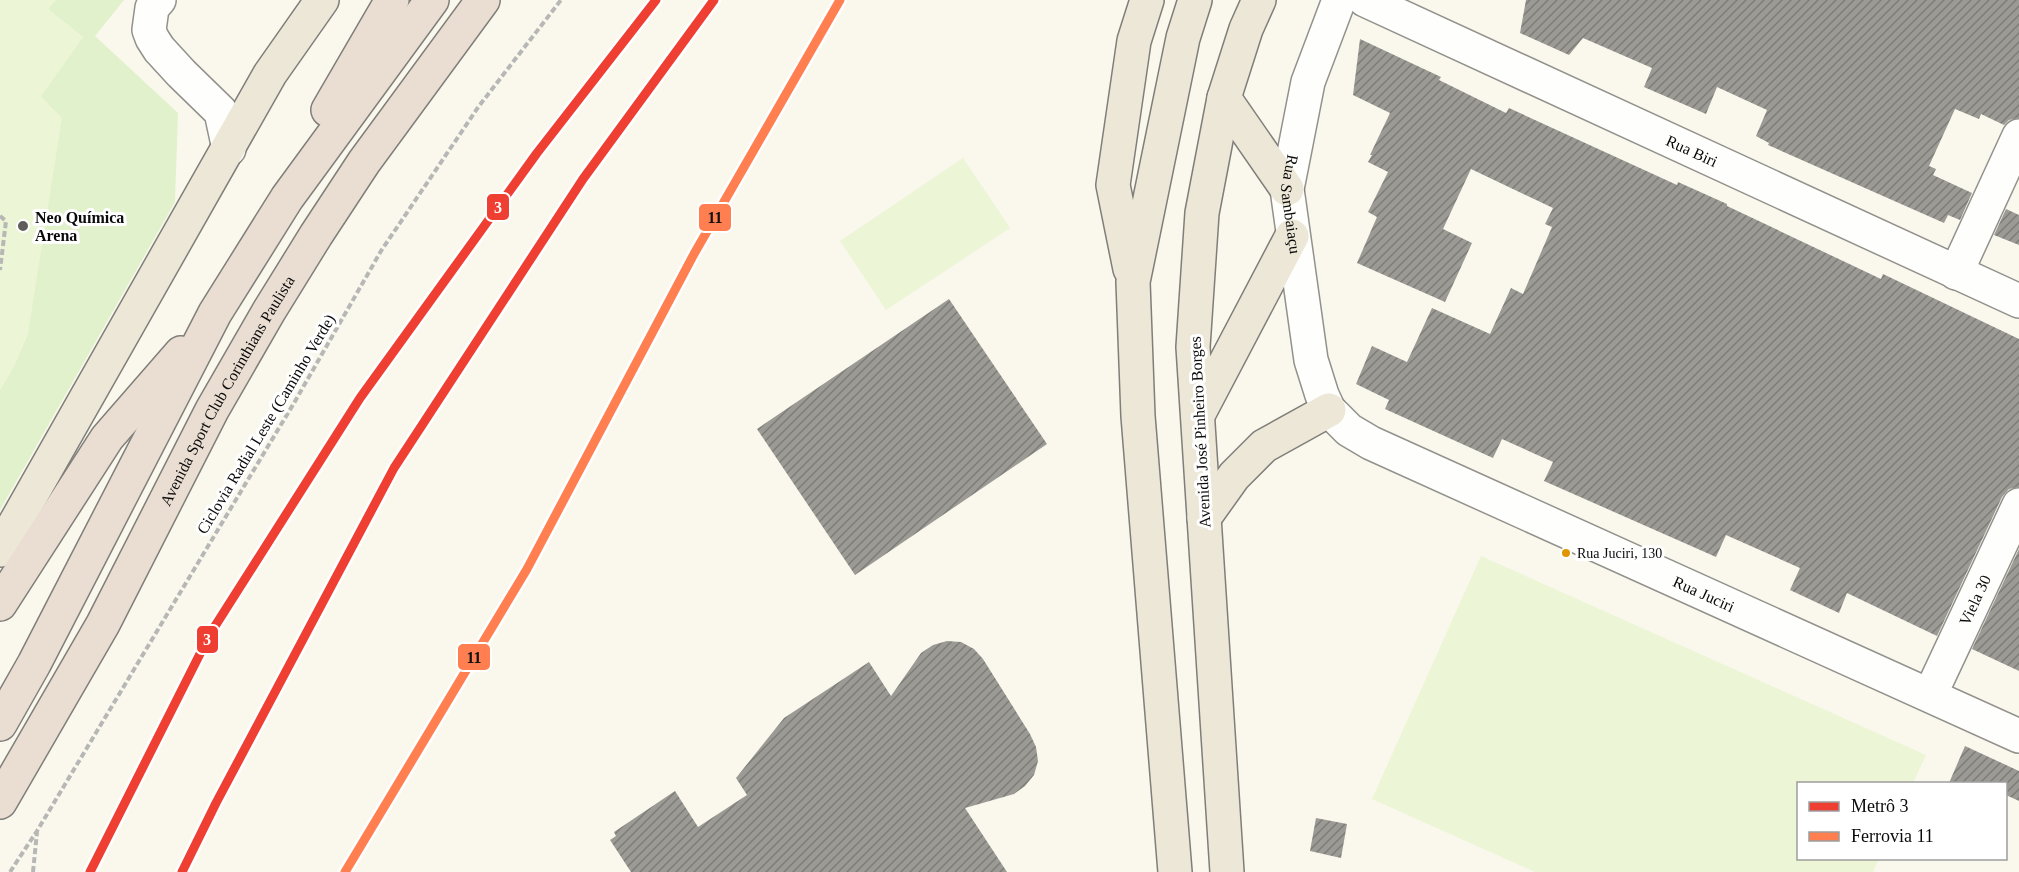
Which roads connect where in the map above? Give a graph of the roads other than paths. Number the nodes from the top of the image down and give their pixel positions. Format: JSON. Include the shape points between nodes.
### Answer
{"nodes":[{"id":1,"x":159,"y":0,"type":"edge"},
{"id":2,"x":322,"y":0,"type":"edge"},
{"id":3,"x":392,"y":0,"type":"edge"},
{"id":4,"x":432,"y":0,"type":"edge"},
{"id":5,"x":483,"y":0,"type":"edge"},
{"id":6,"x":1147,"y":0,"type":"edge"},
{"id":7,"x":1195,"y":0,"type":"edge"},
{"id":8,"x":1259,"y":0,"type":"edge"},
{"id":9,"x":1339,"y":0,"type":"edge"},
{"id":10,"x":1365,"y":0,"type":"edge"},
{"id":11,"x":1224,"y":98,"type":"junction"},
{"id":12,"x":2019,"y":136,"type":"edge"},
{"id":13,"x":229,"y":149,"type":"junction"},
{"id":14,"x":1287,"y":189,"type":"junction"},
{"id":15,"x":287,"y":198,"type":"junction"},
{"id":16,"x":1292,"y":236,"type":"junction"},
{"id":17,"x":1956,"y":273,"type":"junction"},
{"id":18,"x":1133,"y":282,"type":"junction"},
{"id":19,"x":2019,"y":301,"type":"edge"},
{"id":20,"x":215,"y":313,"type":"junction"},
{"id":21,"x":1329,"y":410,"type":"junction"},
{"id":22,"x":1198,"y":415,"type":"junction"},
{"id":23,"x":2019,"y":505,"type":"edge"},
{"id":24,"x":1204,"y":518,"type":"junction"},
{"id":25,"x":0,"y":550,"type":"edge"},
{"id":26,"x":0,"y":604,"type":"edge"},
{"id":27,"x":1930,"y":695,"type":"junction"},
{"id":28,"x":0,"y":724,"type":"edge"},
{"id":29,"x":2019,"y":736,"type":"edge"},
{"id":30,"x":0,"y":802,"type":"edge"},
{"id":31,"x":1175,"y":872,"type":"edge"},
{"id":32,"x":1227,"y":872,"type":"edge"}],
"edges":[{"from":1,"to":13,"type":"street","via":[[152,8],[152,38],[221,112]]},
{"from":2,"to":13,"type":"main road","via":[[270,74]]},
{"from":3,"to":15,"type":"highway","via":[[323,118]]},
{"from":4,"to":15,"type":"highway"},
{"from":5,"to":30,"type":"highway","name":"Avenida Sport Club Corinthians Paulista","via":[[364,162],[275,302],[212,410],[103,624]]},
{"from":6,"to":18,"type":"main road","via":[[1134,41],[1113,185]]},
{"from":7,"to":18,"type":"main road","via":[[1183,38]]},
{"from":8,"to":11,"type":"main road","name":"Avenida José Pinheiro Borges"},
{"from":9,"to":14,"type":"street","name":"Rua Sambaiaçu","via":[[1308,82]]},
{"from":10,"to":17,"type":"street","name":"Rua Biri"},
{"from":11,"to":14,"type":"main road"},
{"from":11,"to":22,"type":"main road","name":"Avenida José Pinheiro Borges","via":[[1202,213],[1193,347]]},
{"from":12,"to":17,"type":"street"},
{"from":13,"to":25,"type":"main road"},
{"from":14,"to":16,"type":"street","name":"Rua Sambaiaçu"},
{"from":15,"to":20,"type":"highway"},
{"from":16,"to":21,"type":"street","name":"Rua Sambaiaçu","via":[[1311,360]]},
{"from":16,"to":22,"type":"main road"},
{"from":17,"to":19,"type":"street","name":"Rua Biri"},
{"from":18,"to":31,"type":"main road","via":[[1137,416]]},
{"from":20,"to":26,"type":"highway","via":[[107,438]]},
{"from":20,"to":28,"type":"highway"},
{"from":21,"to":24,"type":"main road","via":[[1264,446],[1234,476]]},
{"from":21,"to":27,"type":"street","name":"Rua Juciri","via":[[1349,430],[1371,443]]},
{"from":22,"to":24,"type":"main road","name":"Avenida José Pinheiro Borges"},
{"from":23,"to":27,"type":"street","name":"Viela 30"},
{"from":24,"to":32,"type":"main road","name":"Avenida José Pinheiro Borges"},
{"from":27,"to":29,"type":"street","name":"Rua Juciri"}]}
